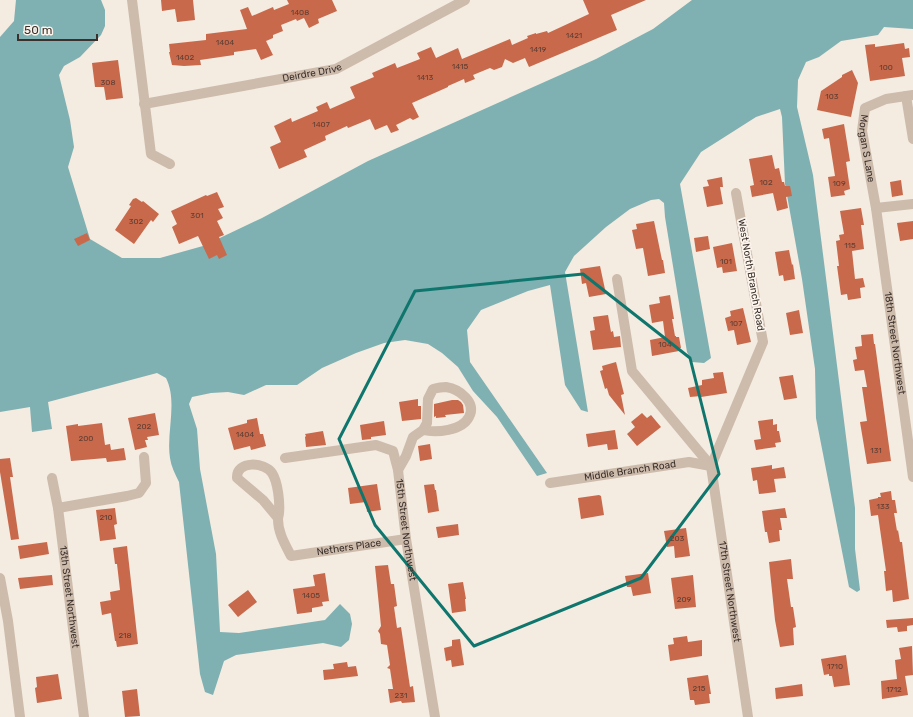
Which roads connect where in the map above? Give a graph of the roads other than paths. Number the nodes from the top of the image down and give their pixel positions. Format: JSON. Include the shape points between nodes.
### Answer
{"nodes":[{"id":1,"x":132,"y":0,"type":"edge"},
{"id":2,"x":465,"y":0,"type":"edge"},
{"id":3,"x":909,"y":96,"type":"edge"},
{"id":4,"x":144,"y":104,"type":"junction"},
{"id":5,"x":913,"y":139,"type":"edge"},
{"id":6,"x":170,"y":164,"type":"dead end"},
{"id":7,"x":736,"y":193,"type":"dead end"},
{"id":8,"x":913,"y":204,"type":"edge"},
{"id":9,"x":876,"y":208,"type":"junction"},
{"id":10,"x":617,"y":279,"type":"dead end"},
{"id":11,"x":423,"y":430,"type":"junction"},
{"id":12,"x":144,"y":457,"type":"dead end"},
{"id":13,"x":285,"y":458,"type":"dead end"},
{"id":14,"x":711,"y":466,"type":"junction"},
{"id":15,"x":398,"y":470,"type":"junction"},
{"id":16,"x":913,"y":477,"type":"edge"},
{"id":17,"x":52,"y":478,"type":"dead end"},
{"id":18,"x":550,"y":483,"type":"dead end"},
{"id":19,"x":58,"y":508,"type":"junction"},
{"id":20,"x":278,"y":518,"type":"junction"},
{"id":21,"x":406,"y":540,"type":"junction"},
{"id":22,"x":0,"y":578,"type":"edge"},
{"id":23,"x":20,"y":717,"type":"edge"},
{"id":24,"x":84,"y":717,"type":"edge"},
{"id":25,"x":435,"y":717,"type":"edge"},
{"id":26,"x":748,"y":717,"type":"edge"}],
"edges":[{"from":1,"to":4,"type":"street"},
{"from":2,"to":4,"type":"street","name":"Deirdre Drive","via":[[336,69]]},
{"from":3,"to":5,"type":"street"},
{"from":3,"to":9,"type":"street","name":"Morgan S Lane","via":[[886,99],[865,108],[862,131]]},
{"from":4,"to":6,"type":"street","via":[[151,154]]},
{"from":7,"to":14,"type":"street","name":"West North Branch Road","via":[[763,342]]},
{"from":8,"to":9,"type":"street"},
{"from":9,"to":16,"type":"street","name":"18th Street Northwest"},
{"from":10,"to":14,"type":"street","via":[[632,371]]},
{"from":11,"to":11,"type":"street","via":[[427,423],[428,399],[433,389],[445,387],[463,394],[470,407],[469,418],[464,423],[455,428]]},
{"from":11,"to":15,"type":"street","via":[[413,437]]},
{"from":12,"to":19,"type":"street","via":[[146,483],[139,493]]},
{"from":13,"to":15,"type":"street","name":"15th Street Northwest","via":[[376,445],[393,451]]},
{"from":14,"to":18,"type":"street","name":"Middle Branch Road","via":[[689,462]]},
{"from":14,"to":26,"type":"street","name":"17th Street Northwest"},
{"from":15,"to":21,"type":"street","name":"15th Street Northwest"},
{"from":17,"to":19,"type":"street","name":"13th Street Northwest"},
{"from":19,"to":24,"type":"street","name":"13th Street Northwest"},
{"from":20,"to":20,"type":"street","via":[[277,488],[272,472],[264,466],[240,468],[237,478],[263,500]]},
{"from":20,"to":21,"type":"street","name":"Nethers Place","via":[[281,536],[291,556]]},
{"from":21,"to":25,"type":"street","name":"15th Street Northwest"},
{"from":22,"to":23,"type":"street"}]}
